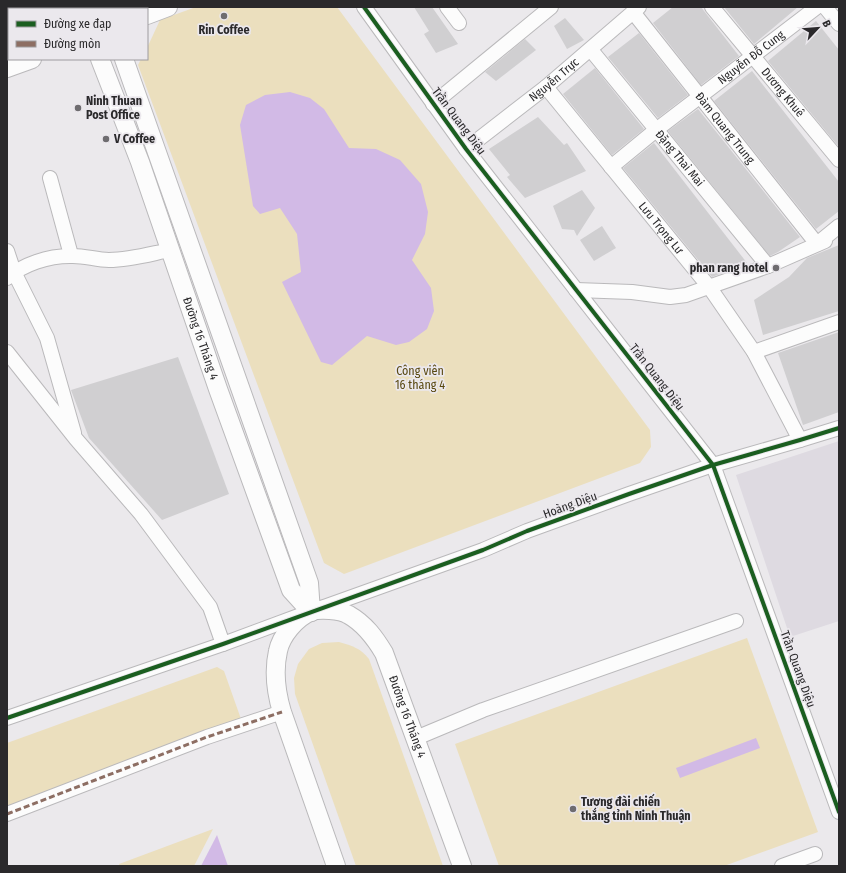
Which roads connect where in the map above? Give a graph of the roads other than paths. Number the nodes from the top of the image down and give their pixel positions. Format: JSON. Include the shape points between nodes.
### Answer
{"nodes":[{"id":1,"x":168,"y":7,"type":"edge"},
{"id":2,"x":364,"y":7,"type":"edge"},
{"id":3,"x":447,"y":7,"type":"edge"},
{"id":4,"x":551,"y":7,"type":"edge"},
{"id":5,"x":712,"y":7,"type":"edge"},
{"id":6,"x":817,"y":7,"type":"edge"},
{"id":7,"x":825,"y":7,"type":"edge"},
{"id":8,"x":636,"y":10,"type":"edge"},
{"id":9,"x":148,"y":15,"type":"edge"},
{"id":10,"x":459,"y":22,"type":"dead end"},
{"id":11,"x":839,"y":24,"type":"edge"},
{"id":12,"x":591,"y":50,"type":"junction"},
{"id":13,"x":753,"y":56,"type":"junction"},
{"id":14,"x":29,"y":60,"type":"edge"},
{"id":15,"x":100,"y":60,"type":"edge"},
{"id":16,"x":124,"y":60,"type":"edge"},
{"id":17,"x":7,"y":68,"type":"edge"},
{"id":18,"x":546,"y":87,"type":"junction"},
{"id":19,"x":701,"y":96,"type":"junction"},
{"id":20,"x":433,"y":104,"type":"junction"},
{"id":21,"x":656,"y":130,"type":"junction"},
{"id":22,"x":466,"y":148,"type":"junction"},
{"id":23,"x":158,"y":155,"type":"junction"},
{"id":24,"x":839,"y":160,"type":"edge"},
{"id":25,"x":140,"y":162,"type":"junction"},
{"id":26,"x":611,"y":167,"type":"junction"},
{"id":27,"x":50,"y":178,"type":"dead end"},
{"id":28,"x":839,"y":226,"type":"edge"},
{"id":29,"x":839,"y":237,"type":"edge"},
{"id":30,"x":817,"y":244,"type":"junction"},
{"id":31,"x":170,"y":250,"type":"junction"},
{"id":32,"x":7,"y":251,"type":"edge"},
{"id":33,"x":71,"y":256,"type":"junction"},
{"id":34,"x":768,"y":266,"type":"junction"},
{"id":35,"x":11,"y":275,"type":"edge"},
{"id":36,"x":710,"y":288,"type":"junction"},
{"id":37,"x":576,"y":290,"type":"junction"},
{"id":38,"x":210,"y":302,"type":"junction"},
{"id":39,"x":191,"y":310,"type":"junction"},
{"id":40,"x":839,"y":322,"type":"edge"},
{"id":41,"x":7,"y":352,"type":"edge"},
{"id":42,"x":754,"y":352,"type":"junction"},
{"id":43,"x":238,"y":382,"type":"junction"},
{"id":44,"x":218,"y":389,"type":"junction"},
{"id":45,"x":839,"y":428,"type":"edge"},
{"id":46,"x":76,"y":439,"type":"junction"},
{"id":47,"x":800,"y":440,"type":"junction"},
{"id":48,"x":713,"y":465,"type":"junction"},
{"id":49,"x":311,"y":612,"type":"junction"},
{"id":50,"x":736,"y":621,"type":"dead end"},
{"id":51,"x":223,"y":644,"type":"junction"},
{"id":52,"x":282,"y":712,"type":"junction"},
{"id":53,"x":7,"y":718,"type":"edge"},
{"id":54,"x":416,"y":738,"type":"junction"},
{"id":55,"x":834,"y":782,"type":"edge"},
{"id":56,"x":839,"y":812,"type":"edge"},
{"id":57,"x":7,"y":814,"type":"edge"},
{"id":58,"x":815,"y":854,"type":"dead end"},
{"id":59,"x":336,"y":866,"type":"edge"},
{"id":60,"x":462,"y":866,"type":"edge"},
{"id":61,"x":782,"y":866,"type":"edge"}],
"edges":[{"from":1,"to":9,"type":"main road"},
{"from":2,"to":20,"type":"street","name":"Trần Quang Diệu"},
{"from":3,"to":10,"type":"street"},
{"from":4,"to":20,"type":"street"},
{"from":5,"to":13,"type":"street","name":"Dương Khuê"},
{"from":6,"to":13,"type":"street","name":"Nguyễn Đỗ Cung"},
{"from":7,"to":11,"type":"street"},
{"from":8,"to":12,"type":"street","name":"Nguyễn Trực"},
{"from":8,"to":19,"type":"street","name":"Đàm Quang Trung"},
{"from":12,"to":18,"type":"street","name":"Nguyễn Trực"},
{"from":12,"to":21,"type":"street","name":"Đặng Thai Mai"},
{"from":13,"to":19,"type":"street","name":"Nguyễn Đỗ Cung"},
{"from":13,"to":24,"type":"street","name":"Dương Khuê"},
{"from":14,"to":17,"type":"main road"},
{"from":15,"to":25,"type":"main road","name":"Đường 16 Tháng 4"},
{"from":16,"to":23,"type":"main road","name":"Đường 16 Tháng 4"},
{"from":18,"to":22,"type":"street","name":"Nguyễn Trực"},
{"from":18,"to":26,"type":"street","name":"Lưu Trọng Lư"},
{"from":19,"to":21,"type":"street","name":"Nguyễn Đỗ Cung"},
{"from":19,"to":30,"type":"street","name":"Đàm Quang Trung"},
{"from":20,"to":22,"type":"street","name":"Trần Quang Diệu"},
{"from":21,"to":26,"type":"street","name":"Nguyễn Đỗ Cung"},
{"from":21,"to":34,"type":"street","name":"Đặng Thai Mai"},
{"from":22,"to":37,"type":"street","name":"Trần Quang Diệu"},
{"from":23,"to":25,"type":"main road"},
{"from":23,"to":38,"type":"main road","name":"Đường 16 Tháng 4"},
{"from":25,"to":31,"type":"main road","name":"Đường 16 Tháng 4"},
{"from":26,"to":36,"type":"street","name":"Lưu Trọng Lư"},
{"from":27,"to":33,"type":"street"},
{"from":28,"to":30,"type":"street"},
{"from":29,"to":30,"type":"street"},
{"from":30,"to":34,"type":"street"},
{"from":31,"to":33,"type":"street","via":[[126,259]]},
{"from":31,"to":39,"type":"main road","name":"Đường 16 Tháng 4"},
{"from":32,"to":35,"type":"street"},
{"from":33,"to":35,"type":"street","via":[[36,262]]},
{"from":34,"to":36,"type":"street"},
{"from":35,"to":46,"type":"street","via":[[47,338]]},
{"from":36,"to":37,"type":"street","via":[[670,298],[632,292]]},
{"from":36,"to":42,"type":"street","name":"Lưu Trọng Lư"},
{"from":37,"to":48,"type":"street","name":"Trần Quang Diệu"},
{"from":38,"to":39,"type":"main road"},
{"from":38,"to":43,"type":"main road","name":"Đường 16 Tháng 4"},
{"from":39,"to":44,"type":"main road","name":"Đường 16 Tháng 4"},
{"from":40,"to":42,"type":"street"},
{"from":41,"to":46,"type":"street"},
{"from":42,"to":47,"type":"street","name":"Lưu Trọng Lư"},
{"from":43,"to":44,"type":"main road"},
{"from":43,"to":49,"type":"main road","name":"Đường 16 Tháng 4","via":[[309,583]]},
{"from":44,"to":49,"type":"main road","name":"Đường 16 Tháng 4","via":[[291,590]]},
{"from":45,"to":47,"type":"street","name":"Hoàng Diệu"},
{"from":46,"to":51,"type":"street","via":[[141,514],[210,608]]},
{"from":47,"to":48,"type":"street","name":"Hoàng Diệu"},
{"from":48,"to":49,"type":"street","name":"Hoàng Diệu","via":[[588,508],[483,550]]},
{"from":48,"to":55,"type":"street","name":"Trần Quang Diệu"},
{"from":49,"to":51,"type":"street","name":"Hoàng Diệu"},
{"from":49,"to":52,"type":"main road","via":[[296,622],[285,635],[278,650],[276,688]]},
{"from":49,"to":54,"type":"main road","name":"Đường 16 Tháng 4","via":[[329,610],[348,614],[373,636],[384,653]]},
{"from":50,"to":54,"type":"street","via":[[483,710]]},
{"from":51,"to":53,"type":"street","name":"Hoàng Diệu"},
{"from":52,"to":57,"type":"street","via":[[207,737]]},
{"from":52,"to":59,"type":"main road"},
{"from":54,"to":60,"type":"main road","name":"Đường 16 Tháng 4"},
{"from":55,"to":56,"type":"street","name":"Trần Quang Diệu"},
{"from":58,"to":61,"type":"street"}]}
